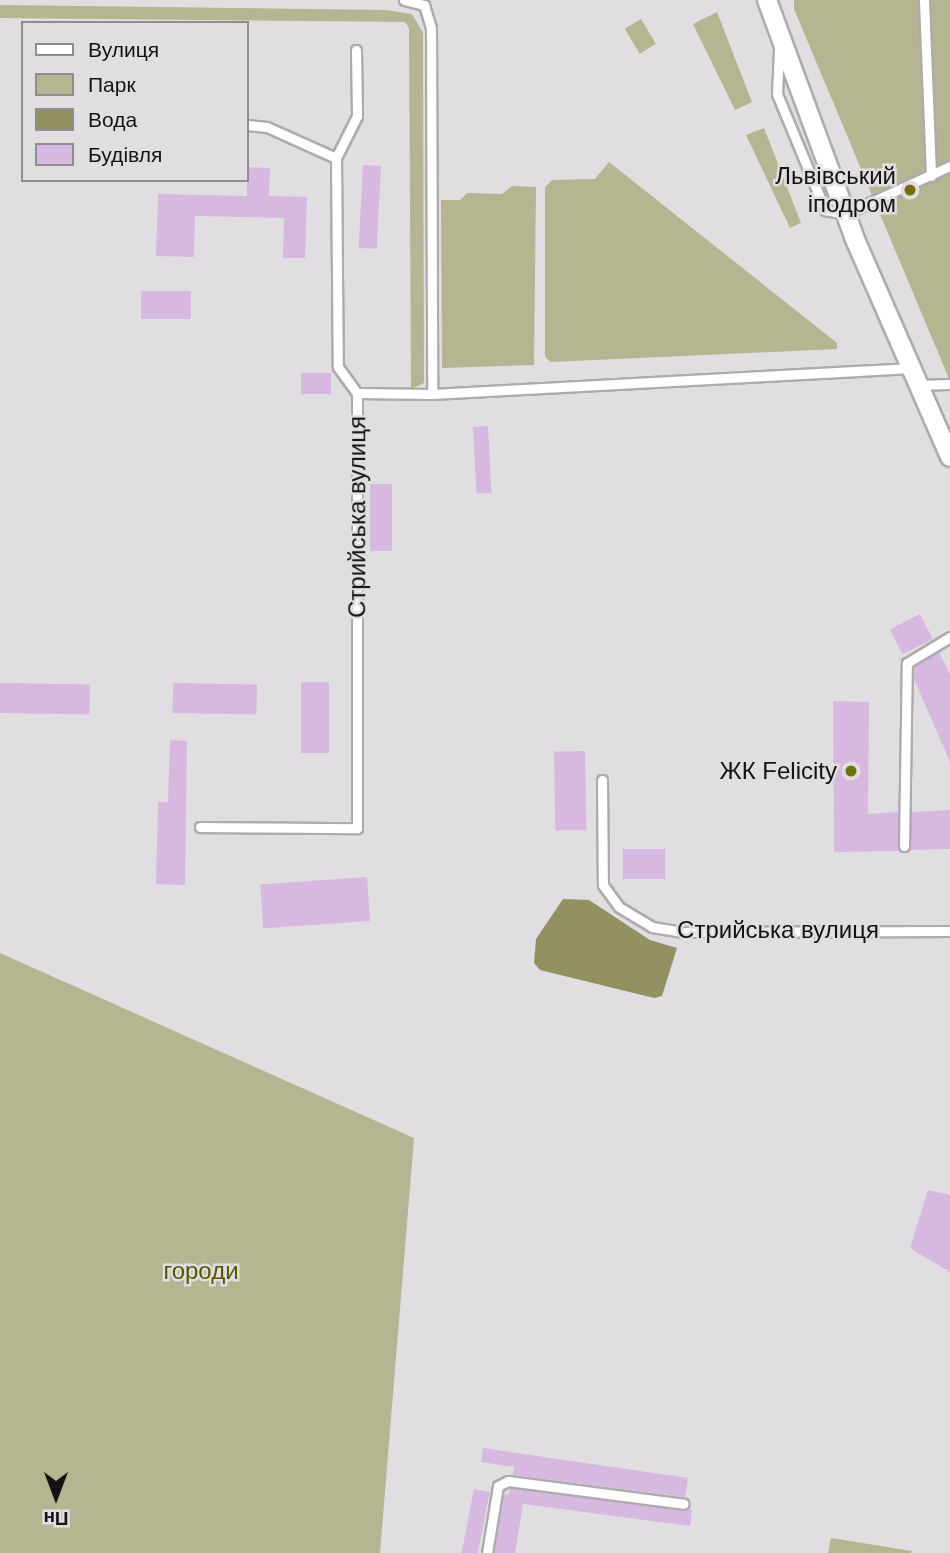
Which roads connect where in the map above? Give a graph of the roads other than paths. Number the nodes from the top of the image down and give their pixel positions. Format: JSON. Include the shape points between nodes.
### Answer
{"nodes":[{"id":1,"x":404,"y":0,"type":"edge"},
{"id":2,"x":767,"y":0,"type":"edge"},
{"id":3,"x":925,"y":0,"type":"edge"},
{"id":4,"x":356,"y":50,"type":"dead end"},
{"id":5,"x":248,"y":125,"type":"edge"},
{"id":6,"x":336,"y":158,"type":"junction"},
{"id":7,"x":950,"y":166,"type":"edge"},
{"id":8,"x":931,"y":176,"type":"junction"},
{"id":9,"x":845,"y":214,"type":"junction"},
{"id":10,"x":914,"y":377,"type":"junction"},
{"id":11,"x":950,"y":384,"type":"edge"},
{"id":12,"x":357,"y":393,"type":"junction"},
{"id":13,"x":432,"y":394,"type":"junction"},
{"id":14,"x":950,"y":457,"type":"edge"},
{"id":15,"x":950,"y":638,"type":"edge"},
{"id":16,"x":602,"y":780,"type":"dead end"},
{"id":17,"x":200,"y":827,"type":"dead end"},
{"id":18,"x":904,"y":846,"type":"dead end"},
{"id":19,"x":950,"y":931,"type":"edge"},
{"id":20,"x":684,"y":1504,"type":"dead end"},
{"id":21,"x":487,"y":1553,"type":"edge"}],
"edges":[{"from":1,"to":13,"type":"lane","via":[[424,5],[431,28]]},
{"from":2,"to":9,"type":"street"},
{"from":3,"to":8,"type":"lane"},
{"from":4,"to":6,"type":"lane","via":[[357,116]]},
{"from":5,"to":6,"type":"lane","via":[[267,127]]},
{"from":6,"to":12,"type":"lane","via":[[338,367]]},
{"from":7,"to":8,"type":"lane"},
{"from":8,"to":9,"type":"lane"},
{"from":9,"to":10,"type":"street"},
{"from":10,"to":11,"type":"lane","name":"Стрийська вулиця"},
{"from":10,"to":13,"type":"lane","name":"Стрийська вулиця"},
{"from":10,"to":14,"type":"street"},
{"from":12,"to":13,"type":"lane","name":"Стрийська вулиця"},
{"from":12,"to":17,"type":"lane","name":"Стрийська вулиця","via":[[357,828]]},
{"from":15,"to":18,"type":"lane","via":[[907,663]]},
{"from":16,"to":19,"type":"lane","name":"Стрийська вулиця","via":[[603,885],[620,907],[652,927],[682,932]]},
{"from":20,"to":21,"type":"lane","via":[[508,1480],[498,1486]]}]}
